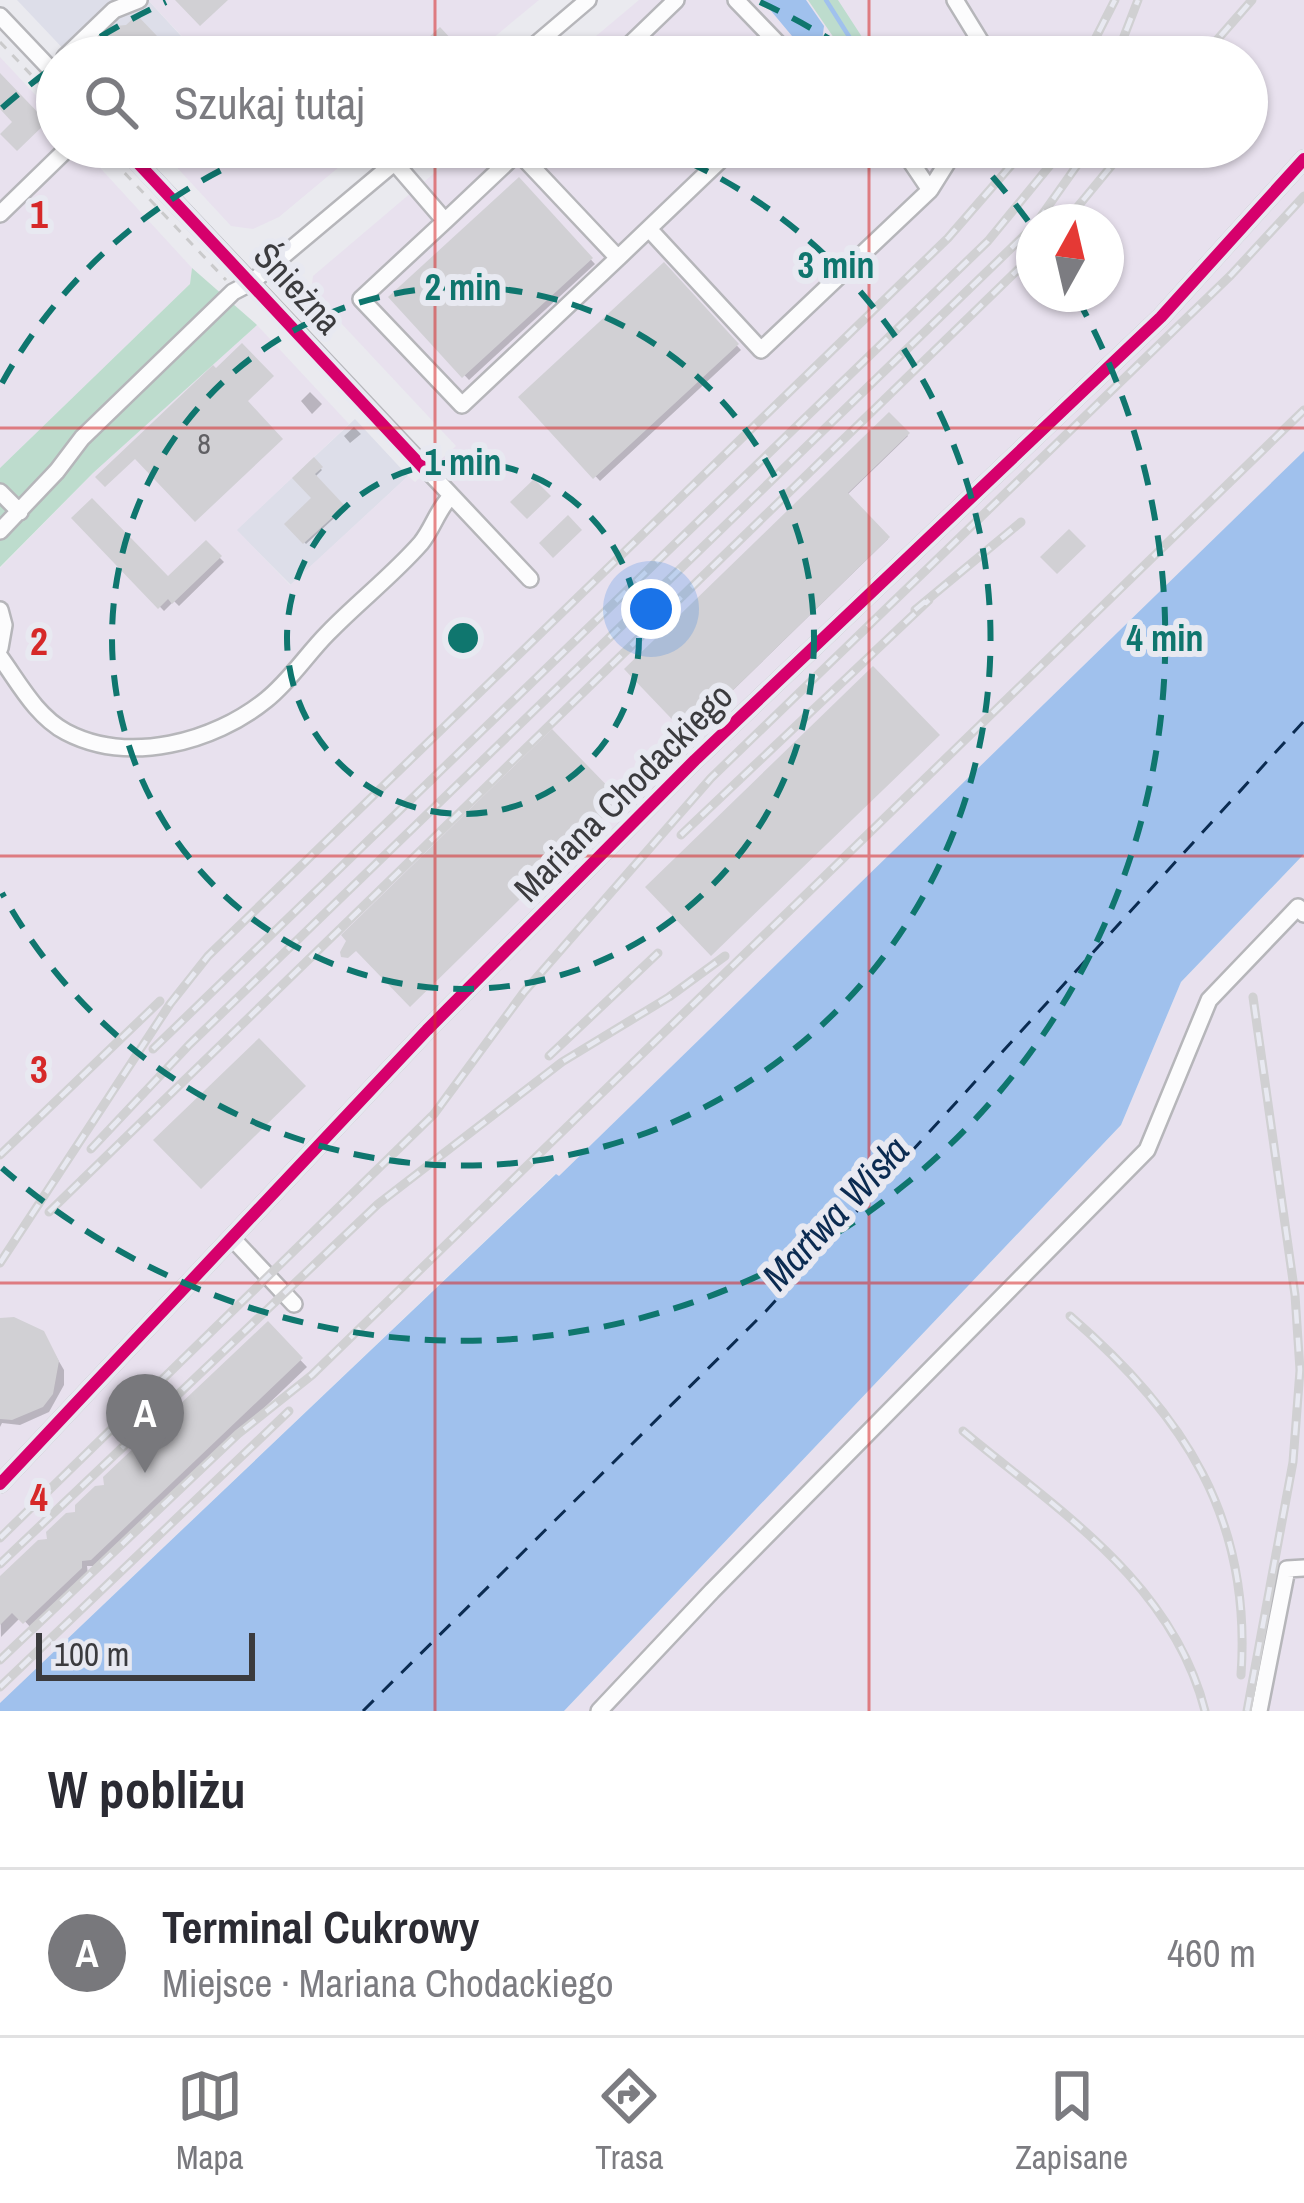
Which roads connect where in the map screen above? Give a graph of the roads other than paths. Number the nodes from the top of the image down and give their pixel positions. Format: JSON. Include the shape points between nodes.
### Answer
{"nodes":[{"id":1,"x":139,"y":0,"type":"edge"},
{"id":2,"x":588,"y":0,"type":"edge"},
{"id":3,"x":676,"y":0,"type":"edge"},
{"id":4,"x":736,"y":0,"type":"edge"},
{"id":5,"x":955,"y":0,"type":"edge"},
{"id":6,"x":0,"y":16,"type":"edge"},
{"id":7,"x":87,"y":36,"type":"edge"},
{"id":8,"x":546,"y":36,"type":"edge"},
{"id":9,"x":638,"y":36,"type":"edge"},
{"id":10,"x":771,"y":36,"type":"edge"},
{"id":11,"x":977,"y":36,"type":"edge"},
{"id":12,"x":36,"y":51,"type":"edge"},
{"id":13,"x":1304,"y":159,"type":"edge"},
{"id":14,"x":47,"y":168,"type":"edge"},
{"id":15,"x":143,"y":168,"type":"edge"},
{"id":16,"x":388,"y":168,"type":"edge"},
{"id":17,"x":398,"y":168,"type":"edge"},
{"id":18,"x":500,"y":168,"type":"edge"},
{"id":19,"x":537,"y":168,"type":"edge"},
{"id":20,"x":712,"y":168,"type":"edge"},
{"id":21,"x":915,"y":168,"type":"edge"},
{"id":22,"x":943,"y":168,"type":"edge"},
{"id":23,"x":930,"y":190,"type":"junction"},
{"id":24,"x":0,"y":214,"type":"edge"},
{"id":25,"x":445,"y":220,"type":"junction"},
{"id":26,"x":649,"y":229,"type":"junction"},
{"id":27,"x":618,"y":258,"type":"junction"},
{"id":28,"x":252,"y":282,"type":"junction"},
{"id":29,"x":0,"y":492,"type":"edge"},
{"id":30,"x":450,"y":497,"type":"junction"},
{"id":31,"x":20,"y":512,"type":"junction"},
{"id":32,"x":0,"y":531,"type":"edge"},
{"id":33,"x":530,"y":579,"type":"dead end"},
{"id":34,"x":0,"y":610,"type":"edge"},
{"id":35,"x":0,"y":652,"type":"edge"},
{"id":36,"x":1302,"y":908,"type":"edge"},
{"id":37,"x":232,"y":1238,"type":"junction"},
{"id":38,"x":294,"y":1304,"type":"dead end"},
{"id":39,"x":0,"y":1484,"type":"edge"},
{"id":40,"x":1304,"y":1568,"type":"edge"},
{"id":41,"x":599,"y":1711,"type":"edge"},
{"id":42,"x":1259,"y":1711,"type":"edge"}],
"edges":[{"from":1,"to":7,"type":"street"},
{"from":2,"to":8,"type":"street"},
{"from":3,"to":9,"type":"street"},
{"from":4,"to":10,"type":"street"},
{"from":5,"to":11,"type":"street"},
{"from":6,"to":12,"type":"street"},
{"from":13,"to":37,"type":"street","name":"Mariana Chodackiego","via":[[1161,317],[695,760]]},
{"from":14,"to":24,"type":"street"},
{"from":15,"to":28,"type":"street","name":"Śnieżna"},
{"from":16,"to":28,"type":"street"},
{"from":17,"to":25,"type":"street"},
{"from":18,"to":25,"type":"street"},
{"from":19,"to":27,"type":"street"},
{"from":20,"to":26,"type":"street"},
{"from":21,"to":23,"type":"street"},
{"from":22,"to":23,"type":"street"},
{"from":23,"to":26,"type":"street","via":[[761,350]]},
{"from":25,"to":27,"type":"street","via":[[362,299],[462,405]]},
{"from":26,"to":27,"type":"street"},
{"from":28,"to":30,"type":"street","name":"Śnieżna"},
{"from":28,"to":31,"type":"street","via":[[82,438]]},
{"from":29,"to":31,"type":"street"},
{"from":30,"to":33,"type":"street","name":"Śnieżna"},
{"from":30,"to":35,"type":"street","via":[[420,543],[270,698],[215,733],[151,746],[66,732],[30,700]]},
{"from":31,"to":32,"type":"street"},
{"from":34,"to":35,"type":"street"},
{"from":36,"to":41,"type":"street","via":[[1209,1000],[1147,1150]]},
{"from":37,"to":38,"type":"street"},
{"from":37,"to":39,"type":"street","name":"Mariana Chodackiego"},
{"from":40,"to":42,"type":"street","via":[[1287,1569]]}]}
